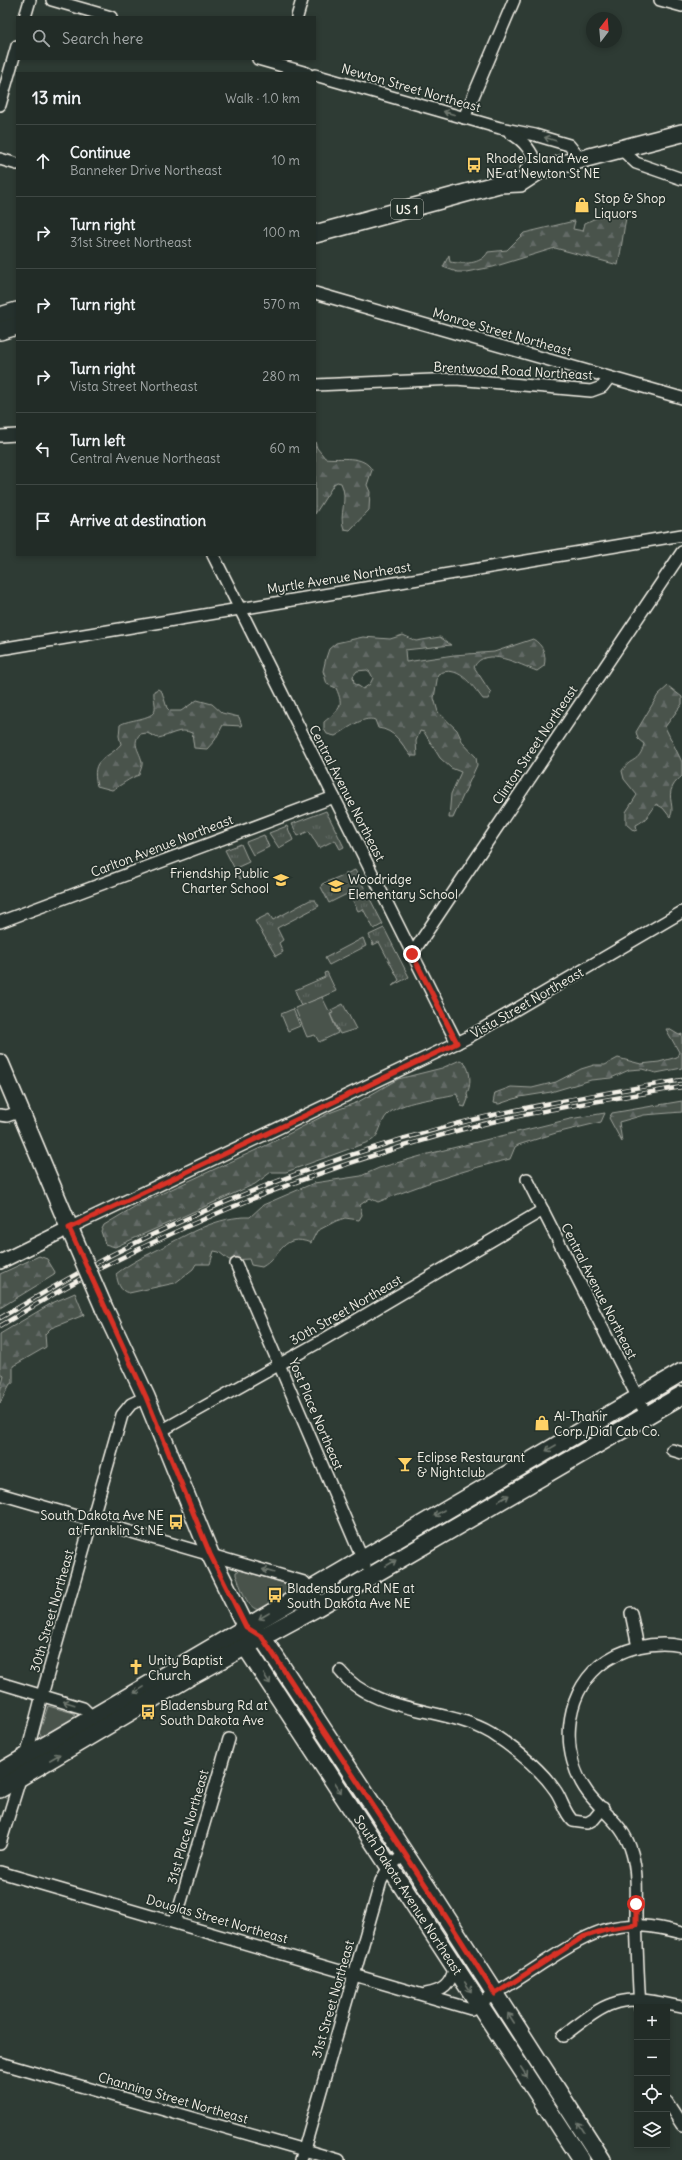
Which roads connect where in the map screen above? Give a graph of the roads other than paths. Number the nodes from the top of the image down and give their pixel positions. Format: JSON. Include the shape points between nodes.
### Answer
{"nodes":[{"id":1,"x":30,"y":0,"type":"edge"},
{"id":2,"x":52,"y":0,"type":"edge"},
{"id":3,"x":302,"y":0,"type":"edge"},
{"id":4,"x":514,"y":0,"type":"edge"},
{"id":5,"x":660,"y":0,"type":"edge"},
{"id":6,"x":682,"y":6,"type":"edge"},
{"id":7,"x":25,"y":16,"type":"edge"},
{"id":8,"x":108,"y":16,"type":"edge"},
{"id":9,"x":297,"y":16,"type":"edge"},
{"id":10,"x":16,"y":49,"type":"edge"},
{"id":11,"x":262,"y":60,"type":"edge"},
{"id":12,"x":283,"y":66,"type":"edge"},
{"id":13,"x":304,"y":72,"type":"edge"},
{"id":14,"x":316,"y":75,"type":"edge"},
{"id":15,"x":0,"y":105,"type":"edge"},
{"id":16,"x":464,"y":118,"type":"junction"},
{"id":17,"x":500,"y":128,"type":"junction"},
{"id":18,"x":682,"y":133,"type":"edge"},
{"id":19,"x":621,"y":149,"type":"junction"},
{"id":20,"x":0,"y":159,"type":"edge"},
{"id":21,"x":581,"y":160,"type":"junction"},
{"id":22,"x":16,"y":164,"type":"edge"},
{"id":23,"x":540,"y":170,"type":"junction"},
{"id":24,"x":682,"y":179,"type":"edge"},
{"id":25,"x":316,"y":234,"type":"edge"},
{"id":26,"x":316,"y":293,"type":"edge"},
{"id":27,"x":16,"y":311,"type":"edge"},
{"id":28,"x":0,"y":316,"type":"edge"},
{"id":29,"x":16,"y":326,"type":"edge"},
{"id":30,"x":0,"y":331,"type":"edge"},
{"id":31,"x":609,"y":378,"type":"junction"},
{"id":32,"x":316,"y":385,"type":"edge"},
{"id":33,"x":682,"y":398,"type":"edge"},
{"id":34,"x":0,"y":436,"type":"edge"},
{"id":35,"x":16,"y":436,"type":"edge"},
{"id":36,"x":682,"y":535,"type":"edge"},
{"id":37,"x":682,"y":552,"type":"edge"},
{"id":38,"x":214,"y":556,"type":"edge"},
{"id":39,"x":240,"y":609,"type":"junction"},
{"id":40,"x":0,"y":649,"type":"edge"},
{"id":41,"x":334,"y":797,"type":"junction"},
{"id":42,"x":682,"y":912,"type":"edge"},
{"id":43,"x":0,"y":922,"type":"edge"},
{"id":44,"x":412,"y":954,"type":"junction"},
{"id":45,"x":457,"y":1043,"type":"junction"},
{"id":46,"x":0,"y":1063,"type":"edge"},
{"id":47,"x":21,"y":1111,"type":"junction"},
{"id":48,"x":0,"y":1115,"type":"edge"},
{"id":49,"x":527,"y":1179,"type":"dead end"},
{"id":50,"x":543,"y":1210,"type":"junction"},
{"id":51,"x":70,"y":1231,"type":"junction"},
{"id":52,"x":0,"y":1262,"type":"edge"},
{"id":53,"x":236,"y":1264,"type":"dead end"},
{"id":54,"x":279,"y":1365,"type":"junction"},
{"id":55,"x":682,"y":1372,"type":"edge"},
{"id":56,"x":682,"y":1395,"type":"edge"},
{"id":57,"x":146,"y":1397,"type":"junction"},
{"id":58,"x":637,"y":1397,"type":"junction"},
{"id":59,"x":647,"y":1416,"type":"junction"},
{"id":60,"x":161,"y":1431,"type":"junction"},
{"id":61,"x":0,"y":1494,"type":"edge"},
{"id":62,"x":92,"y":1520,"type":"junction"},
{"id":63,"x":210,"y":1554,"type":"junction"},
{"id":64,"x":362,"y":1558,"type":"junction"},
{"id":65,"x":370,"y":1576,"type":"junction"},
{"id":66,"x":310,"y":1589,"type":"junction"},
{"id":67,"x":322,"y":1604,"type":"junction"},
{"id":68,"x":632,"y":1613,"type":"dead end"},
{"id":69,"x":246,"y":1627,"type":"junction"},
{"id":70,"x":262,"y":1637,"type":"junction"},
{"id":71,"x":682,"y":1646,"type":"edge"},
{"id":72,"x":246,"y":1647,"type":"junction"},
{"id":73,"x":638,"y":1647,"type":"junction"},
{"id":74,"x":340,"y":1671,"type":"dead end"},
{"id":75,"x":0,"y":1683,"type":"edge"},
{"id":76,"x":42,"y":1695,"type":"junction"},
{"id":77,"x":304,"y":1701,"type":"junction"},
{"id":78,"x":288,"y":1711,"type":"junction"},
{"id":79,"x":93,"y":1718,"type":"junction"},
{"id":80,"x":228,"y":1739,"type":"dead end"},
{"id":81,"x":26,"y":1756,"type":"junction"},
{"id":82,"x":0,"y":1772,"type":"edge"},
{"id":83,"x":21,"y":1776,"type":"junction"},
{"id":84,"x":0,"y":1789,"type":"edge"},
{"id":85,"x":603,"y":1808,"type":"junction"},
{"id":86,"x":0,"y":1844,"type":"edge"},
{"id":87,"x":405,"y":1854,"type":"junction"},
{"id":88,"x":390,"y":1867,"type":"junction"},
{"id":89,"x":0,"y":1872,"type":"edge"},
{"id":90,"x":175,"y":1922,"type":"junction"},
{"id":91,"x":636,"y":1925,"type":"junction"},
{"id":92,"x":682,"y":1933,"type":"edge"},
{"id":93,"x":455,"y":1967,"type":"junction"},
{"id":94,"x":354,"y":1974,"type":"junction"},
{"id":95,"x":426,"y":1994,"type":"junction"},
{"id":96,"x":495,"y":1994,"type":"junction"},
{"id":97,"x":640,"y":2003,"type":"edge"},
{"id":98,"x":479,"y":2004,"type":"junction"},
{"id":99,"x":682,"y":2007,"type":"edge"},
{"id":100,"x":563,"y":2036,"type":"dead end"},
{"id":101,"x":0,"y":2063,"type":"edge"},
{"id":102,"x":670,"y":2107,"type":"edge"},
{"id":103,"x":682,"y":2125,"type":"edge"},
{"id":104,"x":302,"y":2155,"type":"edge"},
{"id":105,"x":339,"y":2160,"type":"edge"},
{"id":106,"x":581,"y":2160,"type":"edge"},
{"id":107,"x":602,"y":2160,"type":"edge"}],
"edges":[{"from":1,"to":7,"type":"street"},
{"from":2,"to":8,"type":"street"},
{"from":3,"to":9,"type":"street"},
{"from":4,"to":16,"type":"street"},
{"from":5,"to":6,"type":"street"},
{"from":10,"to":15,"type":"street"},
{"from":11,"to":12,"type":"street"},
{"from":12,"to":13,"type":"street"},
{"from":16,"to":14,"type":"street","name":"Newton Street Northeast","one_way":true},
{"from":16,"to":17,"type":"street","name":"Newton Street Northeast"},
{"from":21,"to":17,"type":"street","name":"Newton Street Northeast","one_way":true,"via":[[569,145]]},
{"from":17,"to":23,"type":"street","name":"Newton Street Northeast","via":[[521,139],[530,149]]},
{"from":18,"to":19,"type":"main road","number":"US 1"},
{"from":19,"to":21,"type":"main road","number":"US 1"},
{"from":19,"to":24,"type":"street","via":[[636,163]]},
{"from":20,"to":22,"type":"street"},
{"from":21,"to":23,"type":"main road","number":"US 1"},
{"from":23,"to":25,"type":"main road","number":"US 1","via":[[520,183],[499,184]]},
{"from":26,"to":31,"type":"street","name":"Monroe Street Northeast"},
{"from":27,"to":28,"type":"main road"},
{"from":29,"to":30,"type":"main road"},
{"from":31,"to":32,"type":"street","name":"Brentwood Road Northeast","via":[[602,387],[590,391],[456,379]]},
{"from":31,"to":33,"type":"street","name":"Monroe Street Northeast"},
{"from":34,"to":35,"type":"street"},
{"from":36,"to":39,"type":"street","name":"Myrtle Avenue Northeast"},
{"from":37,"to":44,"type":"street","name":"Clinton Street Northeast"},
{"from":38,"to":39,"type":"street","name":"Central Avenue Northeast"},
{"from":39,"to":40,"type":"street","name":"Myrtle Avenue Northeast"},
{"from":39,"to":41,"type":"street","name":"Central Avenue Northeast"},
{"from":41,"to":43,"type":"street","name":"Carlton Avenue Northeast"},
{"from":41,"to":44,"type":"street","name":"Central Avenue Northeast"},
{"from":42,"to":45,"type":"street","name":"Vista Street Northeast"},
{"from":44,"to":45,"type":"street","name":"Central Avenue Northeast"},
{"from":45,"to":51,"type":"street","name":"Vista Street Northeast"},
{"from":46,"to":47,"type":"main road"},
{"from":47,"to":48,"type":"street","via":[[7,1116]]},
{"from":47,"to":51,"type":"main road"},
{"from":49,"to":50,"type":"street","name":"Central Avenue Northeast"},
{"from":50,"to":54,"type":"street","name":"30th Street Northeast"},
{"from":50,"to":58,"type":"street","name":"Central Avenue Northeast"},
{"from":51,"to":52,"type":"street","name":"Vista Street Northeast"},
{"from":51,"to":57,"type":"main road","bridge":true},
{"from":53,"to":54,"type":"street","name":"Yost Place Northeast"},
{"from":54,"to":60,"type":"street","name":"30th Street Northeast"},
{"from":54,"to":64,"type":"street","name":"Yost Place Northeast"},
{"from":55,"to":58,"type":"main road"},
{"from":56,"to":59,"type":"main road"},
{"from":57,"to":60,"type":"main road"},
{"from":57,"to":62,"type":"street","name":"30th Street Northeast","via":[[132,1404],[122,1415]]},
{"from":58,"to":59,"type":"street","name":"Central Avenue Northeast"},
{"from":58,"to":64,"type":"main road","one_way":true},
{"from":65,"to":59,"type":"main road","one_way":true},
{"from":60,"to":63,"type":"main road"},
{"from":61,"to":62,"type":"street"},
{"from":62,"to":63,"type":"street"},
{"from":62,"to":76,"type":"street","name":"30th Street Northeast"},
{"from":66,"to":63,"type":"street","one_way":true,"via":[[304,1582]]},
{"from":63,"to":69,"type":"main road"},
{"from":64,"to":65,"type":"street","name":"Yost Place Northeast"},
{"from":64,"to":66,"type":"main road"},
{"from":65,"to":67,"type":"main road"},
{"from":66,"to":67,"type":"street"},
{"from":66,"to":69,"type":"main road","one_way":true},
{"from":67,"to":70,"type":"main road"},
{"from":68,"to":73,"type":"street"},
{"from":69,"to":70,"type":"main road","name":"South Dakota Avenue Northeast"},
{"from":69,"to":72,"type":"main road"},
{"from":69,"to":79,"type":"main road","one_way":true},
{"from":70,"to":72,"type":"main road"},
{"from":70,"to":77,"type":"main road","name":"South Dakota Avenue Northeast"},
{"from":71,"to":73,"type":"street","via":[[658,1644]]},
{"from":72,"to":78,"type":"main road","name":"South Dakota Avenue Northeast","one_way":true},
{"from":83,"to":72,"type":"main road","one_way":true,"via":[[194,1674]]},
{"from":73,"to":85,"type":"street","via":[[606,1660],[597,1668],[583,1685],[572,1710],[569,1735],[572,1762],[588,1793]]},
{"from":74,"to":85,"type":"street","via":[[353,1685],[370,1695],[475,1726],[497,1738],[546,1778],[573,1821],[587,1823]]},
{"from":75,"to":76,"type":"street"},
{"from":79,"to":76,"type":"street","one_way":true,"via":[[83,1708]]},
{"from":76,"to":81,"type":"street","name":"30th Street Northeast"},
{"from":77,"to":78,"type":"main road"},
{"from":77,"to":87,"type":"main road","name":"South Dakota Avenue Northeast"},
{"from":78,"to":88,"type":"main road","name":"South Dakota Avenue Northeast","one_way":true},
{"from":79,"to":81,"type":"main road"},
{"from":80,"to":90,"type":"street","name":"31st Place Northeast"},
{"from":81,"to":82,"type":"main road"},
{"from":81,"to":83,"type":"street","name":"30th Street Northeast"},
{"from":83,"to":84,"type":"main road"},
{"from":83,"to":86,"type":"street","name":"30th Street Northeast"},
{"from":85,"to":91,"type":"street","via":[[621,1829],[632,1852],[636,1878]]},
{"from":87,"to":88,"type":"street","name":"31st Street Northeast"},
{"from":87,"to":96,"type":"main road","name":"South Dakota Avenue Northeast"},
{"from":88,"to":93,"type":"main road","name":"South Dakota Avenue Northeast"},
{"from":88,"to":94,"type":"street","name":"31st Street Northeast","via":[[381,1881]]},
{"from":89,"to":90,"type":"street","name":"Douglas Street Northeast"},
{"from":90,"to":94,"type":"street","name":"Douglas Street Northeast"},
{"from":91,"to":92,"type":"street","via":[[658,1926]]},
{"from":91,"to":96,"type":"street","via":[[608,1929],[583,1937]]},
{"from":91,"to":97,"type":"street"},
{"from":93,"to":95,"type":"street","via":[[447,1987]]},
{"from":93,"to":98,"type":"main road","name":"South Dakota Avenue Northeast","one_way":true},
{"from":94,"to":95,"type":"street","name":"Douglas Street Northeast"},
{"from":94,"to":104,"type":"street","name":"31st Street Northeast"},
{"from":95,"to":98,"type":"street","name":"Douglas Street Northeast","via":[[471,2009]]},
{"from":96,"to":98,"type":"street"},
{"from":107,"to":96,"type":"main road","name":"South Dakota Avenue Northeast","one_way":true},
{"from":97,"to":99,"type":"street"},
{"from":97,"to":100,"type":"street","via":[[624,2000],[611,2004]]},
{"from":98,"to":106,"type":"main road","name":"South Dakota Avenue Northeast","one_way":true},
{"from":101,"to":104,"type":"street","name":"Channing Street Northeast"},
{"from":102,"to":103,"type":"street"},
{"from":104,"to":105,"type":"street","name":"Channing Street Northeast"}]}
